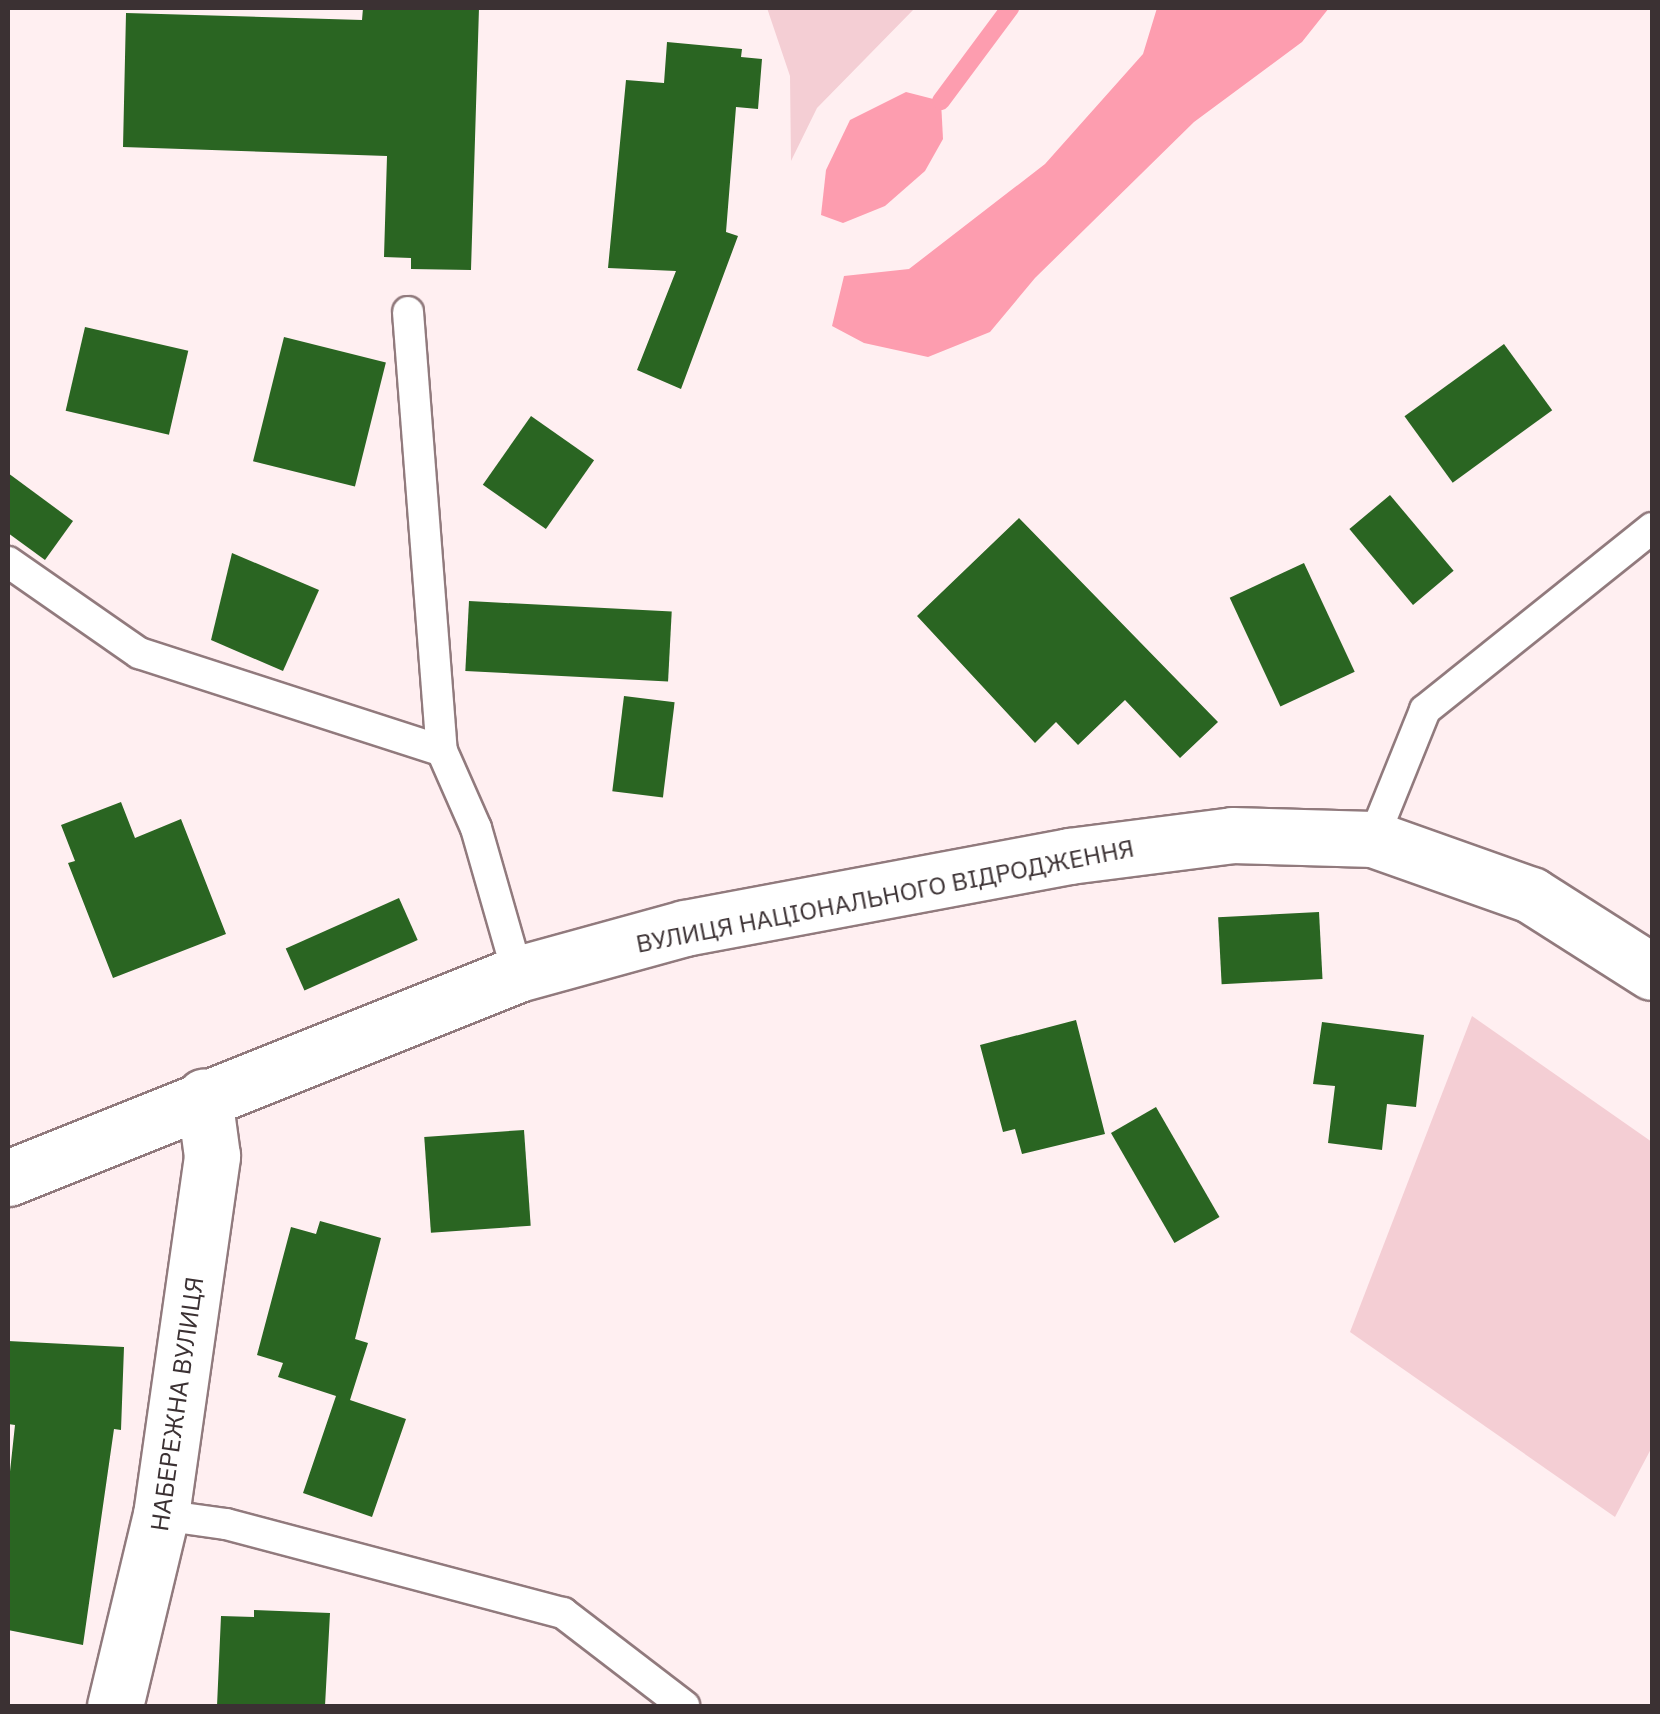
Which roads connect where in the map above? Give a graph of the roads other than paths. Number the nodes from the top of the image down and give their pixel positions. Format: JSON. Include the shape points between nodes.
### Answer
{"nodes":[{"id":1,"x":408,"y":312,"type":"dead end"},
{"id":2,"x":1652,"y":528,"type":"edge"},
{"id":3,"x":8,"y":562,"type":"edge"},
{"id":4,"x":442,"y":751,"type":"junction"},
{"id":5,"x":1373,"y":839,"type":"junction"},
{"id":6,"x":1652,"y":972,"type":"edge"},
{"id":7,"x":518,"y":974,"type":"junction"},
{"id":8,"x":204,"y":1097,"type":"junction"},
{"id":9,"x":8,"y":1178,"type":"edge"},
{"id":10,"x":161,"y":1515,"type":"junction"},
{"id":11,"x":115,"y":1706,"type":"edge"},
{"id":12,"x":684,"y":1706,"type":"edge"}],
"edges":[{"from":1,"to":4,"type":"lane"},
{"from":2,"to":5,"type":"lane","via":[[1425,710]]},
{"from":3,"to":4,"type":"lane","via":[[139,653]]},
{"from":4,"to":7,"type":"lane","via":[[476,828]]},
{"from":5,"to":6,"type":"street","name":"ВУЛИЦЯ НАЦІОНАЛЬНОГО ВІДРОДЖЕННЯ","via":[[1531,895]]},
{"from":5,"to":7,"type":"street","name":"ВУЛИЦЯ НАЦІОНАЛЬНОГО ВІДРОДЖЕННЯ","via":[[1232,835],[1069,856],[684,928]]},
{"from":7,"to":8,"type":"street","name":"ВУЛИЦЯ НАЦІОНАЛЬНОГО ВІДРОДЖЕННЯ"},
{"from":8,"to":9,"type":"street","name":"ВУЛИЦЯ НАЦІОНАЛЬНОГО ВІДРОДЖЕННЯ"},
{"from":8,"to":10,"type":"street","name":"НАБЕРЕЖНА ВУЛИЦЯ","via":[[212,1156]]},
{"from":10,"to":11,"type":"street","name":"НАБЕРЕЖНА ВУЛИЦЯ"},
{"from":10,"to":12,"type":"lane","via":[[226,1524],[563,1613]]}]}
